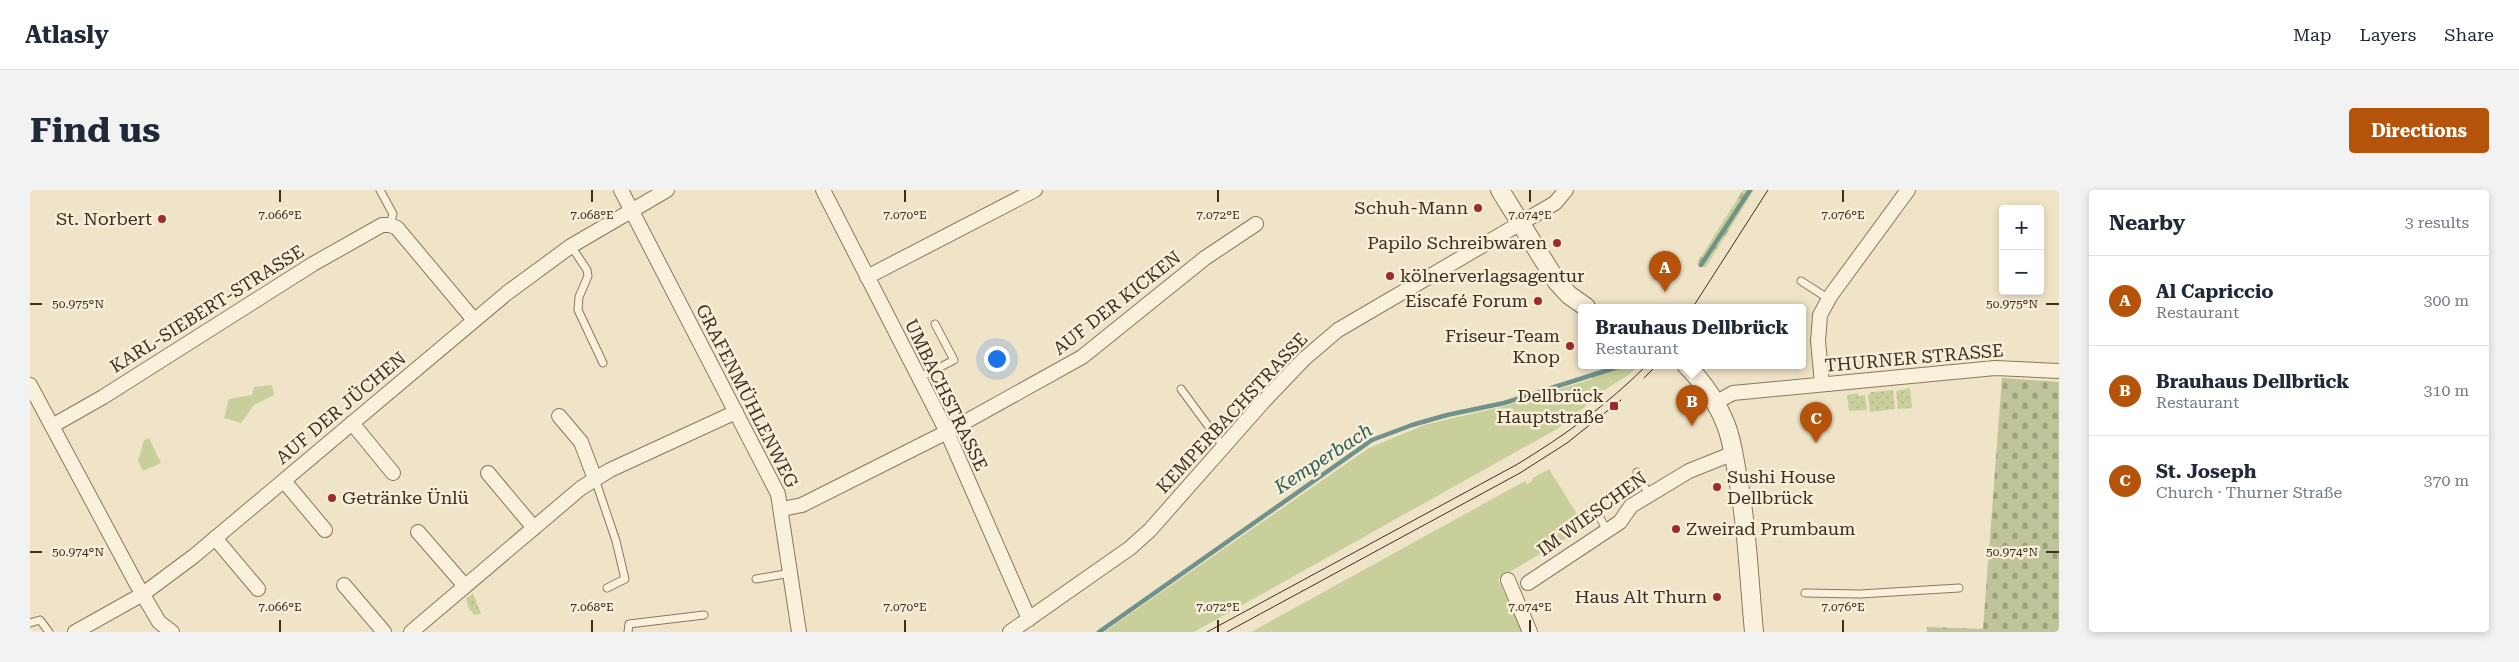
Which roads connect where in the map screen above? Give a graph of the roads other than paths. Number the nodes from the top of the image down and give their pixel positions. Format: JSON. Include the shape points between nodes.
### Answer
{"nodes":[{"id":1,"x":380,"y":190,"type":"edge"},
{"id":2,"x":620,"y":190,"type":"edge"},
{"id":3,"x":667,"y":190,"type":"edge"},
{"id":4,"x":823,"y":190,"type":"edge"},
{"id":5,"x":1035,"y":190,"type":"edge"},
{"id":6,"x":1500,"y":190,"type":"edge"},
{"id":7,"x":1566,"y":190,"type":"edge"},
{"id":8,"x":1908,"y":190,"type":"edge"},
{"id":9,"x":631,"y":211,"type":"junction"},
{"id":10,"x":1520,"y":223,"type":"junction"},
{"id":11,"x":1256,"y":224,"type":"dead end"},
{"id":12,"x":386,"y":225,"type":"junction"},
{"id":13,"x":571,"y":246,"type":"junction"},
{"id":14,"x":868,"y":277,"type":"junction"},
{"id":15,"x":1801,"y":281,"type":"dead end"},
{"id":16,"x":1829,"y":299,"type":"junction"},
{"id":17,"x":1582,"y":304,"type":"edge"},
{"id":18,"x":474,"y":320,"type":"junction"},
{"id":19,"x":935,"y":324,"type":"dead end"},
{"id":20,"x":603,"y":363,"type":"dead end"},
{"id":21,"x":1690,"y":369,"type":"edge"},
{"id":22,"x":2059,"y":371,"type":"edge"},
{"id":23,"x":919,"y":378,"type":"junction"},
{"id":24,"x":1822,"y":384,"type":"junction"},
{"id":25,"x":30,"y":385,"type":"edge"},
{"id":26,"x":1181,"y":389,"type":"dead end"},
{"id":27,"x":1715,"y":402,"type":"junction"},
{"id":28,"x":736,"y":412,"type":"junction"},
{"id":29,"x":559,"y":416,"type":"dead end"},
{"id":30,"x":352,"y":423,"type":"junction"},
{"id":31,"x":52,"y":426,"type":"junction"},
{"id":32,"x":947,"y":432,"type":"junction"},
{"id":33,"x":1224,"y":446,"type":"junction"},
{"id":34,"x":1734,"y":453,"type":"junction"},
{"id":35,"x":1637,"y":472,"type":"dead end"},
{"id":36,"x":393,"y":473,"type":"dead end"},
{"id":37,"x":488,"y":473,"type":"dead end"},
{"id":38,"x":596,"y":479,"type":"junction"},
{"id":39,"x":284,"y":480,"type":"junction"},
{"id":40,"x":1649,"y":495,"type":"junction"},
{"id":41,"x":782,"y":509,"type":"junction"},
{"id":42,"x":1597,"y":512,"type":"dead end"},
{"id":43,"x":534,"y":528,"type":"junction"},
{"id":44,"x":326,"y":530,"type":"dead end"},
{"id":45,"x":1607,"y":531,"type":"junction"},
{"id":46,"x":418,"y":532,"type":"dead end"},
{"id":47,"x":215,"y":538,"type":"junction"},
{"id":48,"x":791,"y":573,"type":"junction"},
{"id":49,"x":756,"y":579,"type":"dead end"},
{"id":50,"x":1508,"y":580,"type":"dead end"},
{"id":51,"x":1528,"y":583,"type":"dead end"},
{"id":52,"x":344,"y":585,"type":"dead end"},
{"id":53,"x":465,"y":586,"type":"junction"},
{"id":54,"x":606,"y":588,"type":"dead end"},
{"id":55,"x":1959,"y":588,"type":"dead end"},
{"id":56,"x":258,"y":589,"type":"dead end"},
{"id":57,"x":1805,"y":593,"type":"dead end"},
{"id":58,"x":142,"y":594,"type":"junction"},
{"id":59,"x":704,"y":615,"type":"dead end"},
{"id":60,"x":1028,"y":619,"type":"junction"},
{"id":61,"x":30,"y":623,"type":"edge"},
{"id":62,"x":49,"y":632,"type":"edge"},
{"id":63,"x":75,"y":632,"type":"edge"},
{"id":64,"x":172,"y":632,"type":"edge"},
{"id":65,"x":384,"y":632,"type":"edge"},
{"id":66,"x":411,"y":632,"type":"edge"},
{"id":67,"x":628,"y":632,"type":"edge"},
{"id":68,"x":799,"y":632,"type":"edge"},
{"id":69,"x":1010,"y":632,"type":"edge"},
{"id":70,"x":1530,"y":632,"type":"edge"},
{"id":71,"x":1754,"y":632,"type":"edge"}],
"edges":[{"from":1,"to":12,"type":"lane","via":[[393,214]]},
{"from":2,"to":9,"type":"street","name":"GRAFENMÜHLENWEG"},
{"from":3,"to":9,"type":"street","name":"AUF DER JÜCHEN"},
{"from":4,"to":14,"type":"street","name":"UMBACHSTRASSE"},
{"from":5,"to":14,"type":"street"},
{"from":6,"to":10,"type":"street"},
{"from":7,"to":10,"type":"street","name":"KEMPERBACHSTRASSE","via":[[1555,203]]},
{"from":8,"to":16,"type":"street"},
{"from":9,"to":13,"type":"street","name":"AUF DER JÜCHEN"},
{"from":9,"to":28,"type":"street","name":"GRAFENMÜHLENWEG"},
{"from":10,"to":17,"type":"street","via":[[1557,282]]},
{"from":10,"to":33,"type":"street","name":"KEMPERBACHSTRASSE","via":[[1338,330],[1304,359]]},
{"from":11,"to":32,"type":"street","name":"AUF DER KICKEN","via":[[1205,258],[1082,358]]},
{"from":12,"to":18,"type":"street","via":[[397,228]]},
{"from":12,"to":31,"type":"street","name":"KARL-SIEBERT-STRASSE","via":[[313,264]]},
{"from":13,"to":18,"type":"street","name":"AUF DER JÜCHEN"},
{"from":13,"to":20,"type":"lane","via":[[588,276],[579,297],[578,310]]},
{"from":14,"to":23,"type":"street","name":"UMBACHSTRASSE"},
{"from":15,"to":16,"type":"lane"},
{"from":16,"to":24,"type":"street","via":[[1818,325]]},
{"from":18,"to":30,"type":"street","name":"AUF DER JÜCHEN"},
{"from":19,"to":23,"type":"lane","via":[[954,360]]},
{"from":21,"to":27,"type":"street"},
{"from":22,"to":24,"type":"street","name":"THURNER STRASSE","via":[[1995,368]]},
{"from":23,"to":32,"type":"street","name":"UMBACHSTRASSE"},
{"from":24,"to":27,"type":"street","name":"THURNER STRASSE","via":[[1733,393]]},
{"from":25,"to":31,"type":"street"},
{"from":26,"to":33,"type":"lane"},
{"from":27,"to":34,"type":"street"},
{"from":28,"to":38,"type":"street"},
{"from":28,"to":41,"type":"street","name":"GRAFENMÜHLENWEG","via":[[778,494]]},
{"from":29,"to":38,"type":"street","via":[[581,442]]},
{"from":30,"to":36,"type":"street"},
{"from":30,"to":39,"type":"street","name":"AUF DER JÜCHEN"},
{"from":31,"to":58,"type":"street"},
{"from":32,"to":41,"type":"street","name":"AUF DER KICKEN","via":[[802,505]]},
{"from":32,"to":60,"type":"street","name":"UMBACHSTRASSE"},
{"from":33,"to":60,"type":"street","name":"KEMPERBACHSTRASSE","via":[[1150,530],[1130,548]]},
{"from":34,"to":40,"type":"street","name":"IM WIESCHEN","via":[[1688,471]]},
{"from":34,"to":71,"type":"street"},
{"from":35,"to":40,"type":"lane"},
{"from":37,"to":43,"type":"street"},
{"from":38,"to":43,"type":"street"},
{"from":38,"to":54,"type":"lane","via":[[625,579]]},
{"from":39,"to":44,"type":"street"},
{"from":39,"to":47,"type":"street","name":"AUF DER JÜCHEN"},
{"from":40,"to":45,"type":"street","name":"IM WIESCHEN","via":[[1630,506],[1620,522]]},
{"from":41,"to":48,"type":"street","name":"GRAFENMÜHLENWEG"},
{"from":42,"to":45,"type":"lane"},
{"from":43,"to":53,"type":"street"},
{"from":45,"to":51,"type":"street","name":"IM WIESCHEN"},
{"from":46,"to":53,"type":"street"},
{"from":47,"to":56,"type":"street"},
{"from":47,"to":58,"type":"street","name":"AUF DER JÜCHEN"},
{"from":48,"to":49,"type":"lane"},
{"from":48,"to":68,"type":"street","name":"GRAFENMÜHLENWEG"},
{"from":50,"to":70,"type":"street"},
{"from":52,"to":65,"type":"street"},
{"from":53,"to":66,"type":"street"},
{"from":55,"to":57,"type":"lane","via":[[1860,594]]},
{"from":58,"to":63,"type":"street","name":"AUF DER JÜCHEN"},
{"from":58,"to":64,"type":"street","via":[[159,622]]},
{"from":59,"to":67,"type":"lane","via":[[629,624]]},
{"from":60,"to":69,"type":"street","name":"KEMPERBACHSTRASSE"},
{"from":61,"to":62,"type":"lane","via":[[40,620]]}]}
